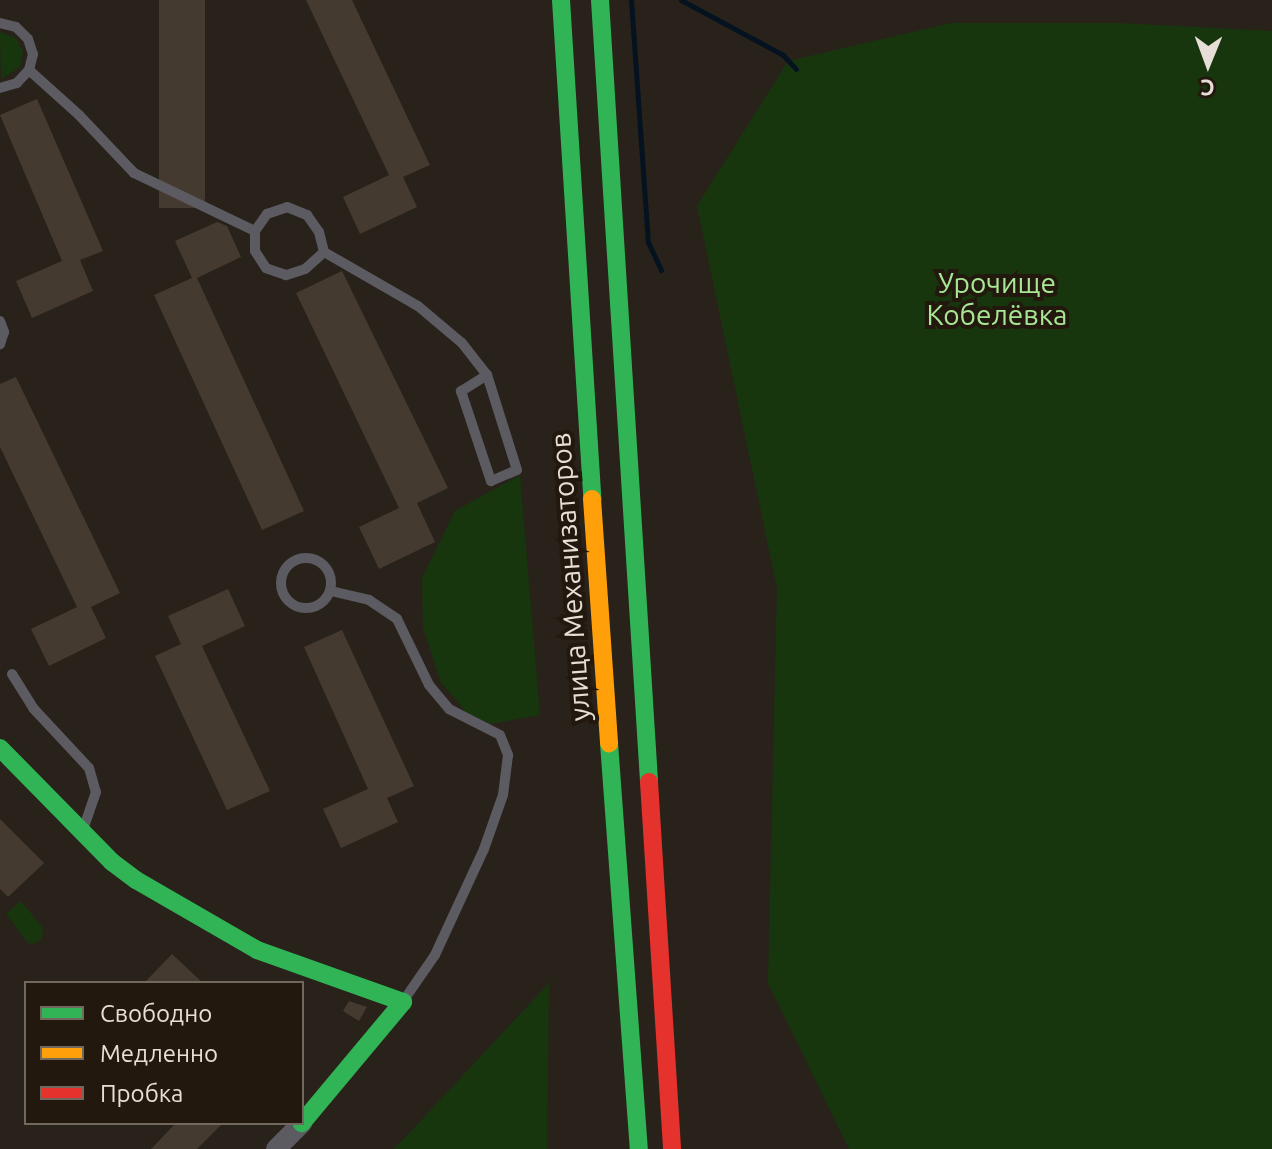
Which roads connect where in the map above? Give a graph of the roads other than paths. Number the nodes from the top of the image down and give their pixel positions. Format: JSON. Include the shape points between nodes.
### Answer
{"nodes":[{"id":1,"x":561,"y":0,"type":"edge"},
{"id":2,"x":600,"y":0,"type":"edge"},
{"id":3,"x":0,"y":23,"type":"edge"},
{"id":4,"x":29,"y":70,"type":"junction"},
{"id":5,"x":0,"y":88,"type":"edge"},
{"id":6,"x":255,"y":231,"type":"junction"},
{"id":7,"x":324,"y":252,"type":"junction"},
{"id":8,"x":0,"y":321,"type":"edge"},
{"id":9,"x":0,"y":344,"type":"edge"},
{"id":10,"x":487,"y":375,"type":"junction"},
{"id":11,"x":331,"y":591,"type":"junction"},
{"id":12,"x":12,"y":674,"type":"dead end"},
{"id":13,"x":0,"y":748,"type":"edge"},
{"id":14,"x":82,"y":833,"type":"junction"},
{"id":15,"x":403,"y":1002,"type":"junction"},
{"id":16,"x":304,"y":1121,"type":"edge"},
{"id":17,"x":300,"y":1125,"type":"edge"},
{"id":18,"x":276,"y":1149,"type":"edge"},
{"id":19,"x":639,"y":1149,"type":"edge"},
{"id":20,"x":672,"y":1149,"type":"edge"}],
"edges":[{"from":1,"to":19,"type":"main road","name":"улица Механизаторов"},
{"from":2,"to":20,"type":"main road"},
{"from":3,"to":4,"type":"lane","via":[[16,27],[28,39],[33,54]]},
{"from":4,"to":5,"type":"lane","via":[[17,83]]},
{"from":4,"to":6,"type":"lane","via":[[134,173]]},
{"from":6,"to":7,"type":"lane","via":[[267,214],[287,207],[307,215]]},
{"from":6,"to":7,"type":"lane","via":[[255,251],[266,268],[286,275],[305,269]]},
{"from":7,"to":10,"type":"lane","via":[[418,306],[462,343]]},
{"from":8,"to":9,"type":"lane"},
{"from":10,"to":10,"type":"lane","via":[[517,470],[491,481],[461,391]]},
{"from":11,"to":11,"type":"lane","via":[[330,573],[319,560],[301,557],[285,567],[280,584],[294,605],[320,605]]},
{"from":11,"to":15,"type":"lane","via":[[369,600],[397,619],[429,685],[449,709],[500,735],[508,755],[503,795],[484,849],[435,955]]},
{"from":12,"to":14,"type":"lane","via":[[33,708],[89,768],[96,792]]},
{"from":13,"to":14,"type":"main road"},
{"from":14,"to":15,"type":"main road","via":[[136,880],[257,950]]},
{"from":15,"to":16,"type":"main road"},
{"from":17,"to":18,"type":"street"}]}
